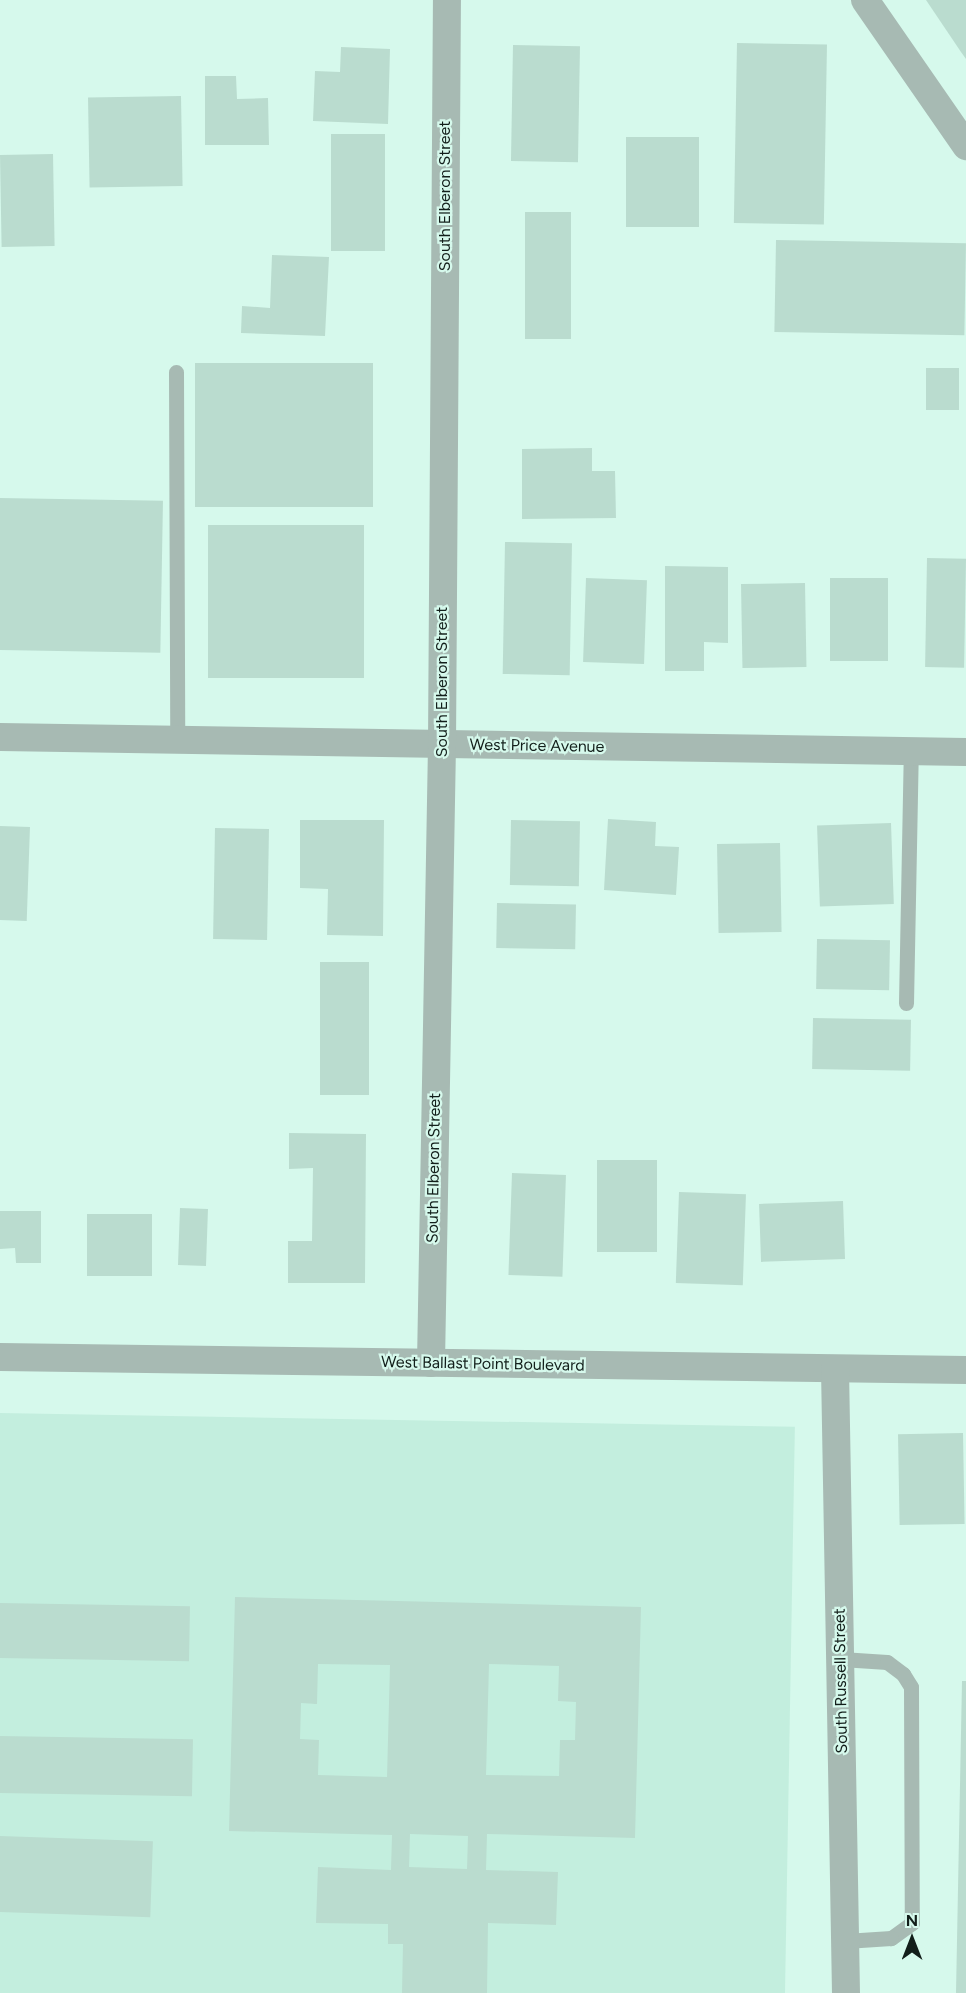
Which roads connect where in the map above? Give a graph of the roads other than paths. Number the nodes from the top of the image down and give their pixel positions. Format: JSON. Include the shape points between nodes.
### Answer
{"nodes":[{"id":1,"x":447,"y":0,"type":"edge"},
{"id":2,"x":865,"y":0,"type":"edge"},
{"id":3,"x":966,"y":146,"type":"edge"},
{"id":4,"x":176,"y":372,"type":"dead end"},
{"id":5,"x":0,"y":736,"type":"edge"},
{"id":6,"x":177,"y":740,"type":"junction"},
{"id":7,"x":442,"y":745,"type":"junction"},
{"id":8,"x":911,"y":751,"type":"junction"},
{"id":9,"x":966,"y":752,"type":"edge"},
{"id":10,"x":906,"y":1003,"type":"dead end"},
{"id":11,"x":0,"y":1357,"type":"edge"},
{"id":12,"x":431,"y":1363,"type":"junction"},
{"id":13,"x":836,"y":1369,"type":"junction"},
{"id":14,"x":966,"y":1370,"type":"edge"},
{"id":15,"x":841,"y":1659,"type":"junction"},
{"id":16,"x":845,"y":1941,"type":"junction"},
{"id":17,"x":846,"y":1993,"type":"edge"}],
"edges":[{"from":1,"to":7,"type":"street","name":"South Elberon Street"},
{"from":2,"to":3,"type":"street"},
{"from":4,"to":6,"type":"lane"},
{"from":5,"to":6,"type":"street","name":"West Price Avenue"},
{"from":6,"to":7,"type":"street","name":"West Price Avenue"},
{"from":7,"to":8,"type":"street","name":"West Price Avenue"},
{"from":7,"to":12,"type":"street","name":"South Elberon Street"},
{"from":8,"to":9,"type":"street","name":"West Price Avenue"},
{"from":8,"to":10,"type":"lane"},
{"from":11,"to":12,"type":"street","name":"West Ballast Point Boulevard"},
{"from":12,"to":13,"type":"street","name":"West Ballast Point Boulevard"},
{"from":13,"to":14,"type":"street","name":"West Ballast Point Boulevard"},
{"from":13,"to":15,"type":"street","name":"South Russell Street"},
{"from":15,"to":16,"type":"street","name":"South Russell Street"},
{"from":15,"to":16,"type":"lane","via":[[887,1662],[903,1674],[911,1688],[912,1923],[891,1938]]},
{"from":16,"to":17,"type":"street","name":"South Russell Street"}]}
